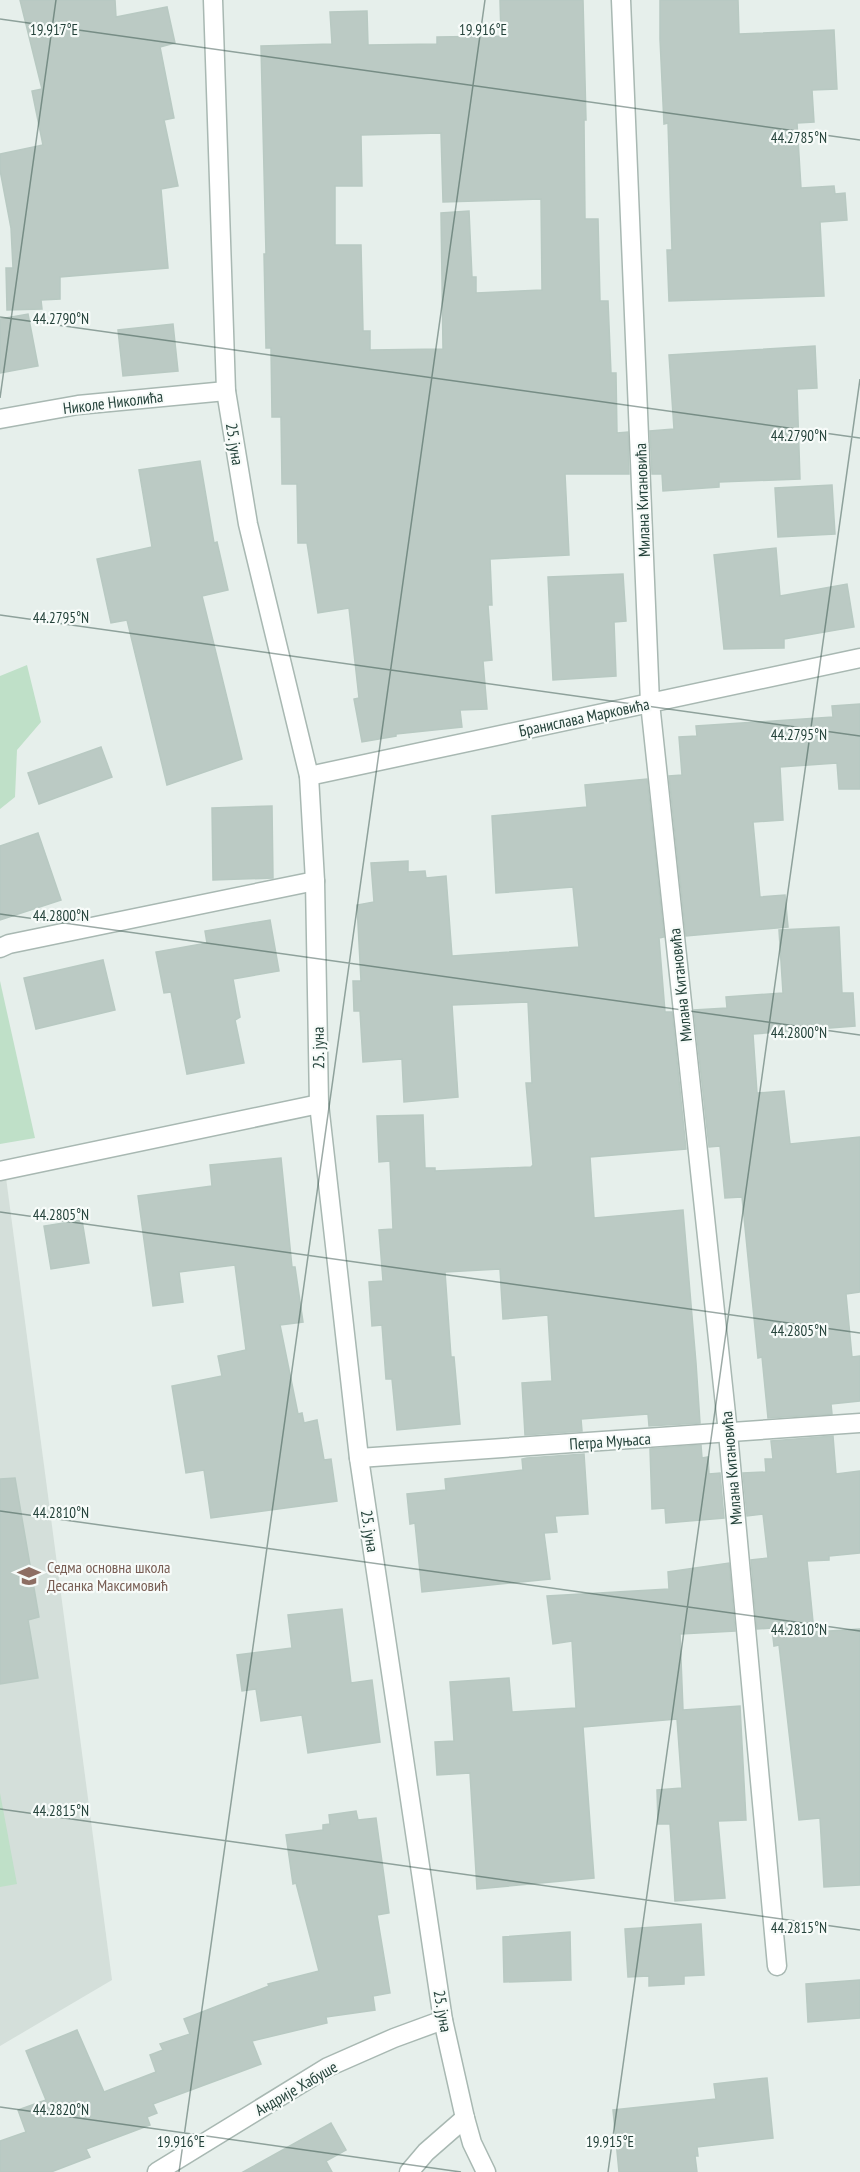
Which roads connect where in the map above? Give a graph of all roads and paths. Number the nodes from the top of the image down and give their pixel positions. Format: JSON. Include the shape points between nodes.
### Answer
{"nodes":[{"id":1,"x":213,"y":0,"type":"edge"},
{"id":2,"x":621,"y":0,"type":"edge"},
{"id":3,"x":226,"y":391,"type":"junction"},
{"id":4,"x":0,"y":419,"type":"edge"},
{"id":5,"x":860,"y":658,"type":"edge"},
{"id":6,"x":650,"y":703,"type":"junction"},
{"id":7,"x":309,"y":776,"type":"junction"},
{"id":8,"x":315,"y":880,"type":"junction"},
{"id":9,"x":0,"y":948,"type":"edge"},
{"id":10,"x":319,"y":1104,"type":"junction"},
{"id":11,"x":0,"y":1171,"type":"edge"},
{"id":12,"x":860,"y":1423,"type":"edge"},
{"id":13,"x":728,"y":1433,"type":"junction"},
{"id":14,"x":359,"y":1458,"type":"junction"},
{"id":15,"x":777,"y":1966,"type":"dead end"},
{"id":16,"x":443,"y":2020,"type":"junction"},
{"id":17,"x":465,"y":2118,"type":"junction"},
{"id":18,"x":157,"y":2172,"type":"edge"},
{"id":19,"x":409,"y":2172,"type":"edge"},
{"id":20,"x":486,"y":2172,"type":"edge"}],
"edges":[{"from":1,"to":3,"type":"street","name":"25. јуна"},
{"from":2,"to":6,"type":"street","name":"Милана Китановића"},
{"from":3,"to":4,"type":"street","name":"Николе Николића","via":[[78,405]]},
{"from":3,"to":7,"type":"street","name":"25. јуна","via":[[249,524]]},
{"from":5,"to":6,"type":"street","name":"Бранислава Марковића"},
{"from":6,"to":7,"type":"street","name":"Бранислава Марковића"},
{"from":6,"to":13,"type":"street","name":"Милана Китановића"},
{"from":7,"to":8,"type":"street","name":"25. јуна"},
{"from":8,"to":9,"type":"street"},
{"from":8,"to":10,"type":"street","name":"25. јуна"},
{"from":10,"to":11,"type":"street"},
{"from":10,"to":14,"type":"street","name":"25. јуна"},
{"from":12,"to":13,"type":"street","name":"Петра Муњаса"},
{"from":13,"to":14,"type":"street","name":"Петра Муњаса"},
{"from":13,"to":15,"type":"street","name":"Милана Китановића"},
{"from":14,"to":16,"type":"street","name":"25. јуна"},
{"from":16,"to":17,"type":"street","name":"25. јуна"},
{"from":16,"to":18,"type":"street","name":"Андрије Хабуше","via":[[328,2067]]},
{"from":17,"to":19,"type":"street"},
{"from":17,"to":20,"type":"street","name":"25. јуна"}]}
